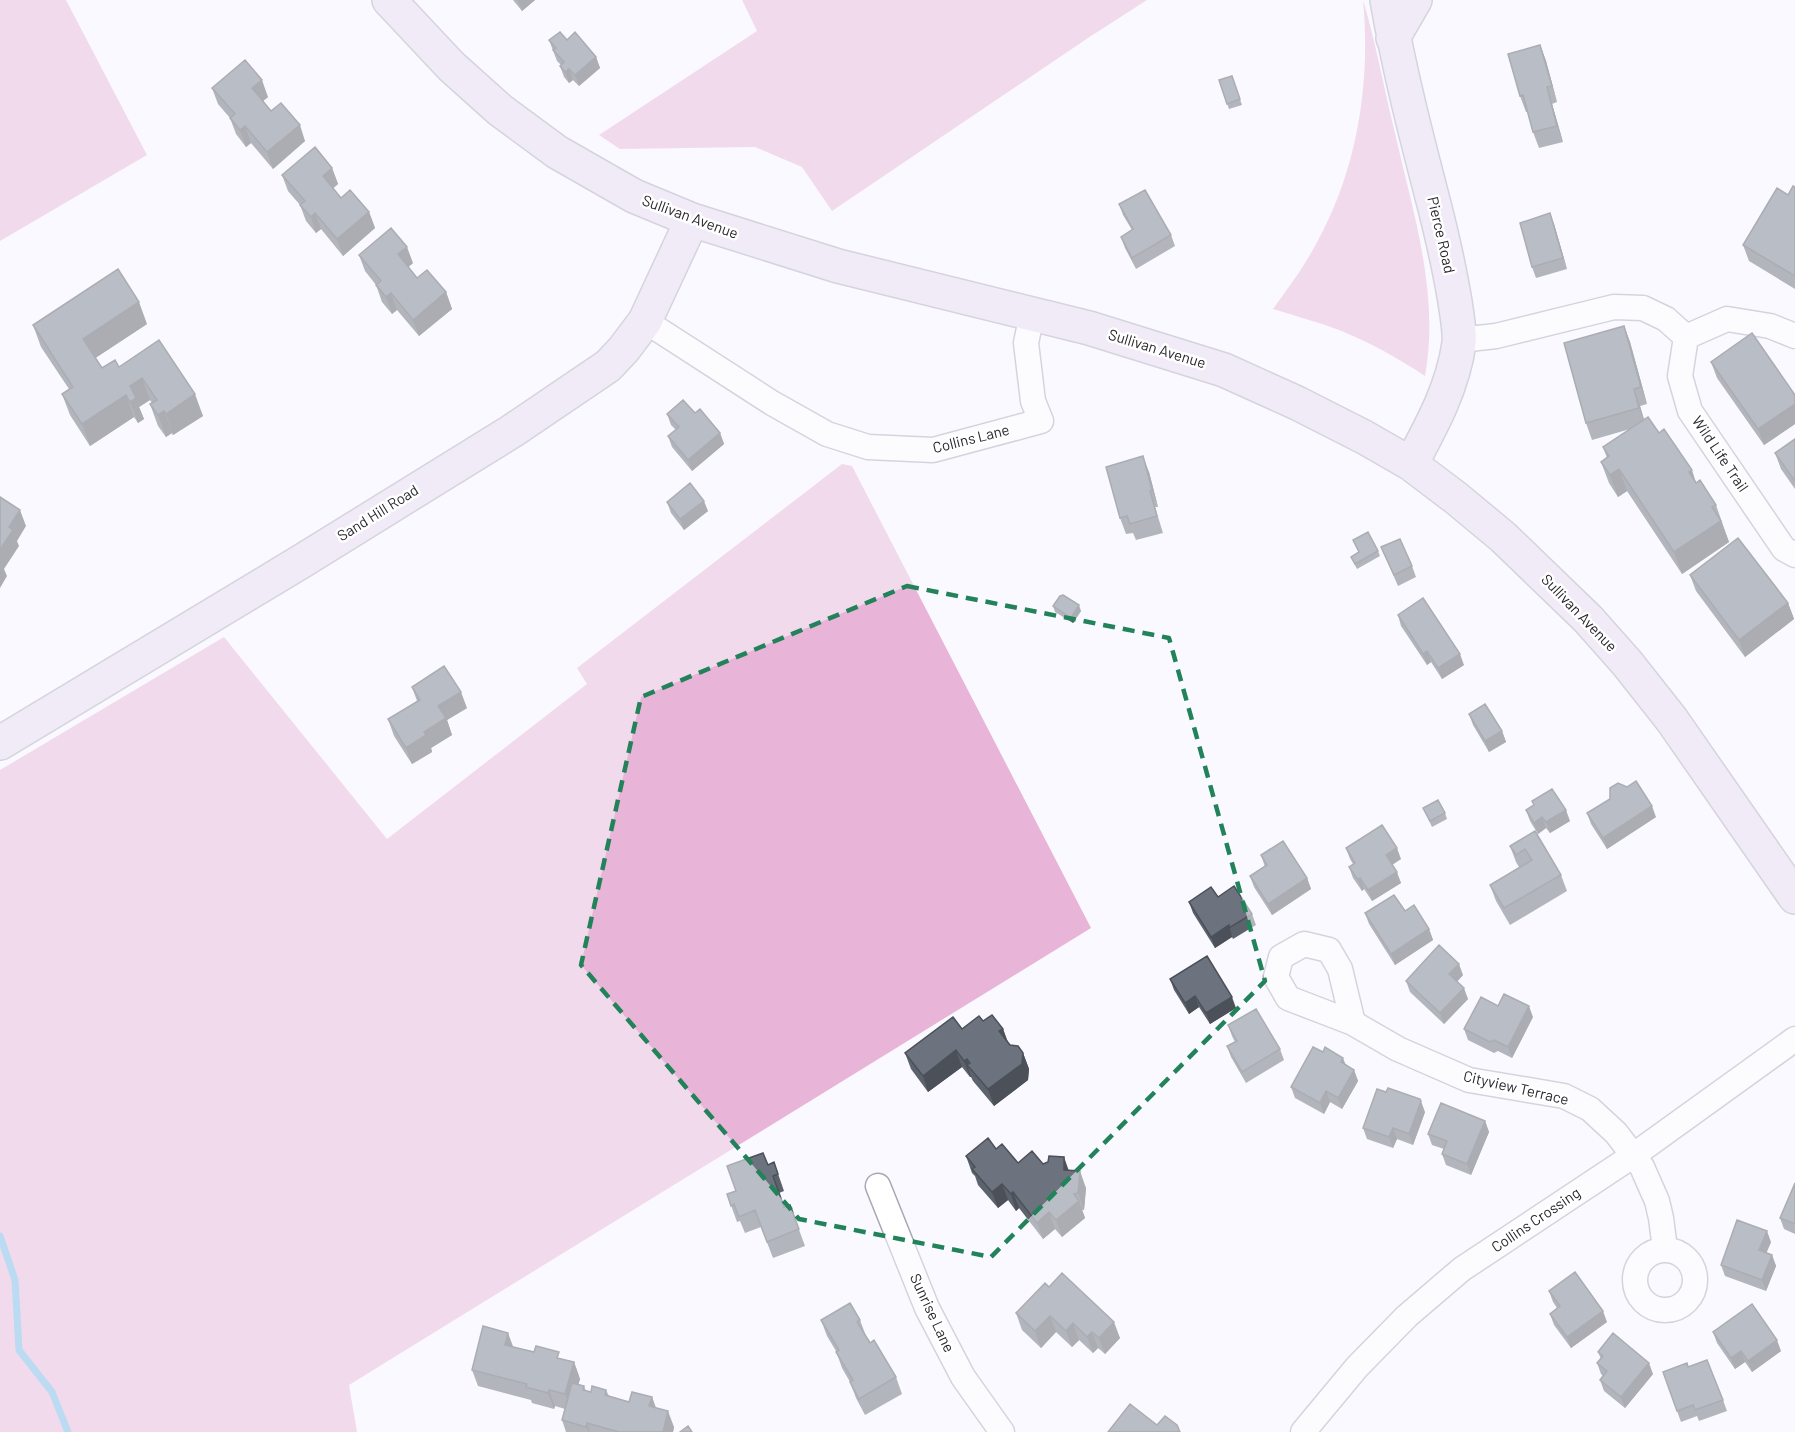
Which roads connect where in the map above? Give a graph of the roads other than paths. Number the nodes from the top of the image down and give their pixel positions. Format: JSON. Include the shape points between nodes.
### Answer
{"nodes":[{"id":1,"x":389,"y":0,"type":"edge"},
{"id":2,"x":1387,"y":0,"type":"edge"},
{"id":3,"x":1415,"y":0,"type":"edge"},
{"id":4,"x":1393,"y":38,"type":"junction"},
{"id":5,"x":692,"y":220,"type":"junction"},
{"id":6,"x":1032,"y":314,"type":"junction"},
{"id":7,"x":645,"y":321,"type":"junction"},
{"id":8,"x":1795,"y":336,"type":"edge"},
{"id":9,"x":1686,"y":338,"type":"junction"},
{"id":10,"x":1460,"y":340,"type":"junction"},
{"id":11,"x":1411,"y":464,"type":"junction"},
{"id":12,"x":1795,"y":555,"type":"edge"},
{"id":13,"x":0,"y":743,"type":"edge"},
{"id":14,"x":1795,"y":897,"type":"edge"},
{"id":15,"x":1353,"y":1023,"type":"dead end"},
{"id":16,"x":1795,"y":1039,"type":"edge"},
{"id":17,"x":1634,"y":1155,"type":"junction"},
{"id":18,"x":878,"y":1186,"type":"dead end"},
{"id":19,"x":1665,"y":1249,"type":"dead end"},
{"id":20,"x":1002,"y":1432,"type":"edge"},
{"id":21,"x":1303,"y":1432,"type":"edge"}],
"edges":[{"from":1,"to":5,"type":"main road","name":"Sullivan Avenue","via":[[451,66],[500,110],[557,152],[634,196]]},
{"from":2,"to":4,"type":"main road","name":"Pierce Road"},
{"from":3,"to":4,"type":"main road"},
{"from":4,"to":10,"type":"main road","name":"Pierce Road","via":[[1447,256]]},
{"from":5,"to":6,"type":"main road","name":"Sullivan Avenue","via":[[838,266]]},
{"from":5,"to":7,"type":"main road","name":"Sand Hill Road"},
{"from":6,"to":7,"type":"street","name":"Collins Lane","via":[[1026,343],[1033,401],[1041,421],[933,450],[868,447],[827,434]]},
{"from":6,"to":11,"type":"main road","name":"Sullivan Avenue","via":[[1224,370],[1307,408]]},
{"from":7,"to":13,"type":"main road","name":"Sand Hill Road","via":[[608,366],[521,425]]},
{"from":8,"to":9,"type":"street","via":[[1770,326],[1727,319]]},
{"from":9,"to":10,"type":"street","via":[[1666,319],[1643,308],[1614,307],[1496,336]]},
{"from":9,"to":12,"type":"street","name":"Wild Life Trail","via":[[1680,376],[1690,411],[1784,549]]},
{"from":10,"to":11,"type":"main road","name":"Pierce Road","via":[[1443,403]]},
{"from":11,"to":14,"type":"main road","name":"Sullivan Avenue","via":[[1503,537],[1628,663]]},
{"from":15,"to":17,"type":"street","name":"Cityview Terrace","via":[[1398,1049],[1469,1080],[1564,1096],[1590,1109]]},
{"from":16,"to":17,"type":"street","name":"Collins Crossing"},
{"from":17,"to":19,"type":"street","name":"Cityview Terrace","via":[[1657,1201]]},
{"from":17,"to":21,"type":"street","name":"Collins Crossing","via":[[1454,1276],[1365,1359]]},
{"from":18,"to":20,"type":"street","name":"Sunrise Lane","via":[[927,1308],[963,1377]]}]}
